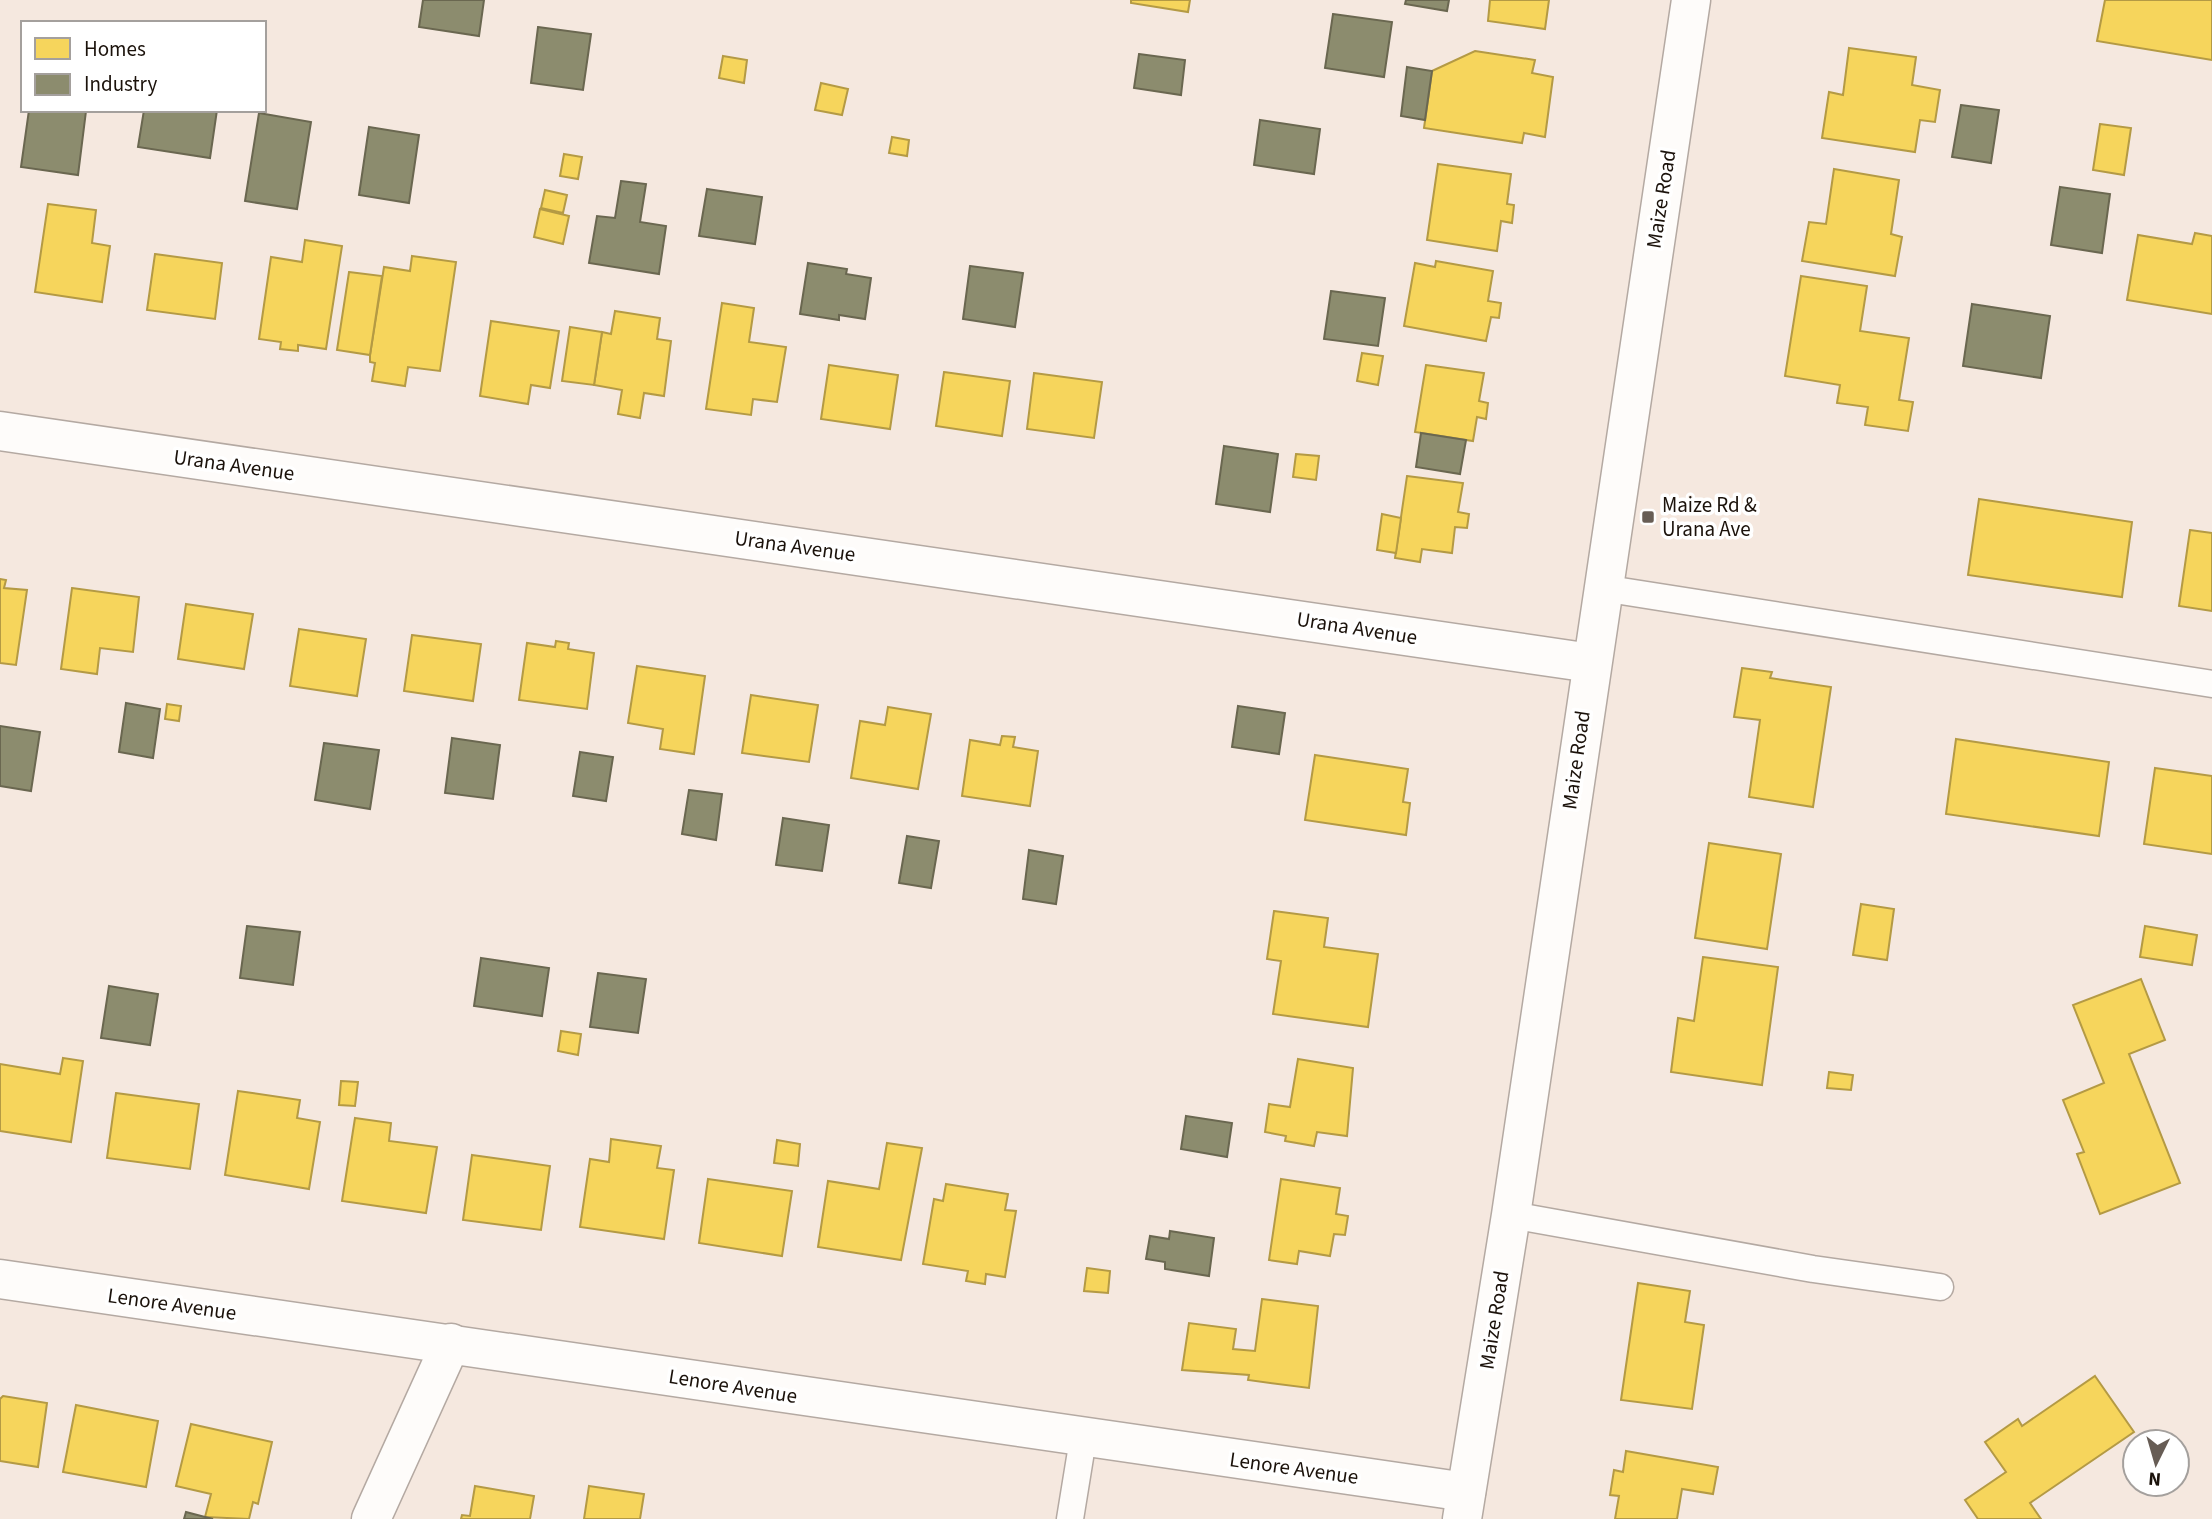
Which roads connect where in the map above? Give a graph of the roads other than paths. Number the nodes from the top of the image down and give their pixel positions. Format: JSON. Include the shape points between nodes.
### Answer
{"nodes":[{"id":1,"x":1691,"y":0,"type":"edge"},
{"id":2,"x":0,"y":431,"type":"edge"},
{"id":3,"x":1602,"y":589,"type":"junction"},
{"id":4,"x":1591,"y":663,"type":"junction"},
{"id":5,"x":2212,"y":684,"type":"edge"},
{"id":6,"x":1511,"y":1215,"type":"junction"},
{"id":7,"x":0,"y":1279,"type":"edge"},
{"id":8,"x":1940,"y":1287,"type":"dead end"},
{"id":9,"x":451,"y":1343,"type":"junction"},
{"id":10,"x":1083,"y":1438,"type":"junction"},
{"id":11,"x":1464,"y":1506,"type":"edge"},
{"id":12,"x":372,"y":1519,"type":"edge"},
{"id":13,"x":1070,"y":1519,"type":"edge"}],
"edges":[{"from":1,"to":3,"type":"street","name":"Maize Road"},
{"from":2,"to":4,"type":"street","name":"Urana Avenue"},
{"from":3,"to":4,"type":"street","name":"Maize Road"},
{"from":3,"to":5,"type":"lane"},
{"from":4,"to":6,"type":"street","name":"Maize Road"},
{"from":6,"to":8,"type":"lane"},
{"from":6,"to":11,"type":"street","name":"Maize Road"},
{"from":7,"to":9,"type":"street","name":"Lenore Avenue"},
{"from":9,"to":10,"type":"street","name":"Lenore Avenue"},
{"from":9,"to":12,"type":"street"},
{"from":10,"to":11,"type":"street","name":"Lenore Avenue"},
{"from":10,"to":13,"type":"lane"}]}
